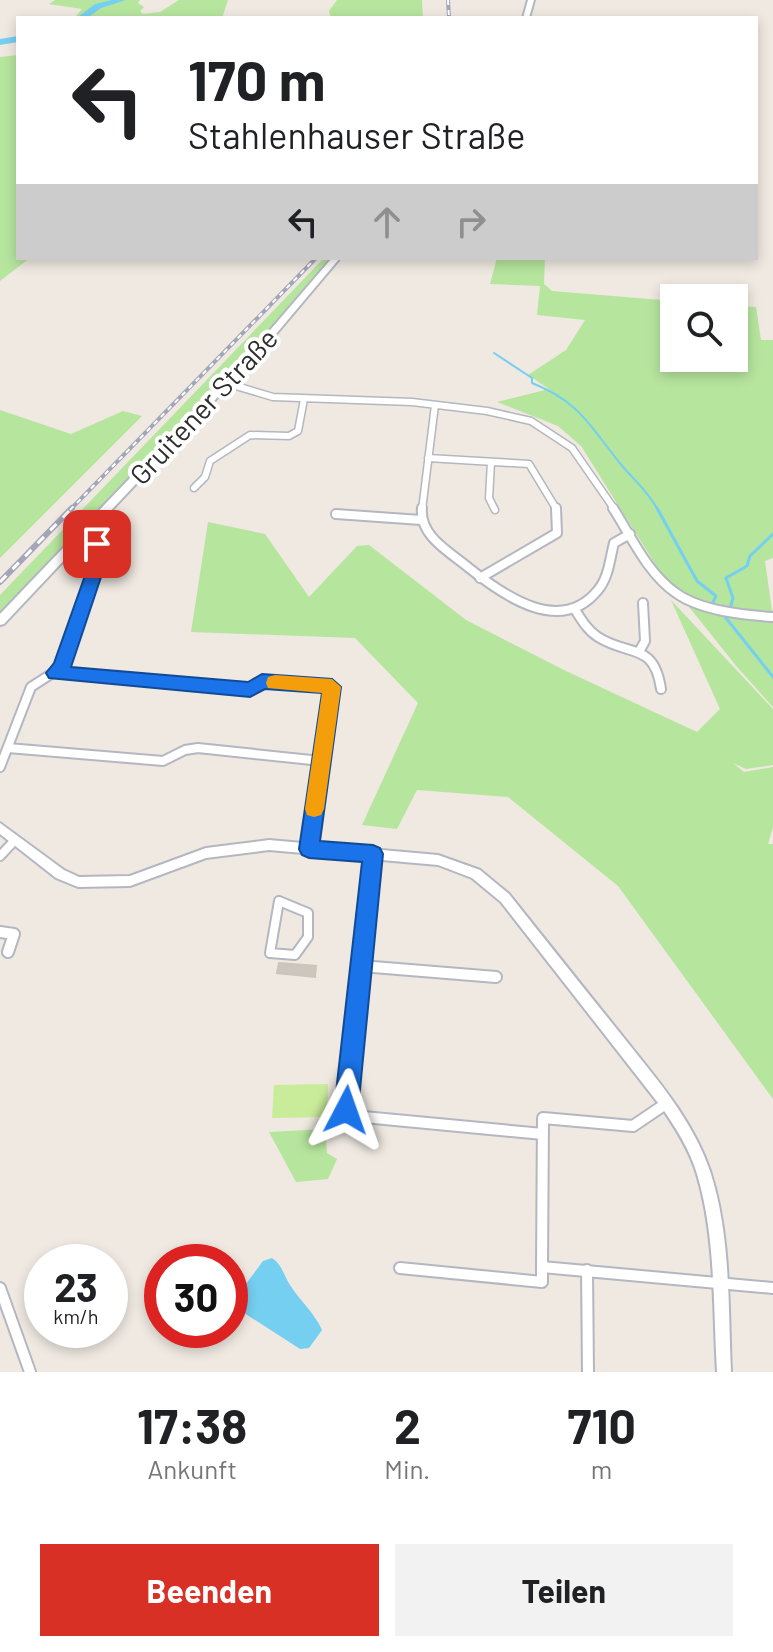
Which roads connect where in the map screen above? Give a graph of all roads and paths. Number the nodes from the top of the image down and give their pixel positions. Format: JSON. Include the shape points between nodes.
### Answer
{"nodes":[{"id":1,"x":334,"y":260,"type":"edge"},
{"id":2,"x":226,"y":383,"type":"junction"},
{"id":3,"x":304,"y":399,"type":"junction"},
{"id":4,"x":435,"y":405,"type":"junction"},
{"id":5,"x":428,"y":458,"type":"junction"},
{"id":6,"x":491,"y":462,"type":"junction"},
{"id":7,"x":194,"y":488,"type":"dead end"},
{"id":8,"x":495,"y":510,"type":"dead end"},
{"id":9,"x":336,"y":514,"type":"dead end"},
{"id":10,"x":421,"y":520,"type":"junction"},
{"id":11,"x":630,"y":534,"type":"junction"},
{"id":12,"x":97,"y":544,"type":"dead end"},
{"id":13,"x":480,"y":578,"type":"junction"},
{"id":14,"x":643,"y":603,"type":"dead end"},
{"id":15,"x":574,"y":608,"type":"junction"},
{"id":16,"x":773,"y":617,"type":"edge"},
{"id":17,"x":0,"y":621,"type":"edge"},
{"id":18,"x":640,"y":650,"type":"junction"},
{"id":19,"x":55,"y":673,"type":"junction"},
{"id":20,"x":661,"y":689,"type":"dead end"},
{"id":21,"x":8,"y":748,"type":"junction"},
{"id":22,"x":321,"y":761,"type":"junction"},
{"id":23,"x":0,"y":767,"type":"edge"},
{"id":24,"x":0,"y":828,"type":"edge"},
{"id":25,"x":15,"y":840,"type":"junction"},
{"id":26,"x":309,"y":849,"type":"junction"},
{"id":27,"x":373,"y":854,"type":"junction"},
{"id":28,"x":0,"y":856,"type":"edge"},
{"id":29,"x":0,"y":932,"type":"edge"},
{"id":30,"x":8,"y":952,"type":"dead end"},
{"id":31,"x":295,"y":955,"type":"joint"},
{"id":32,"x":361,"y":966,"type":"junction"},
{"id":33,"x":496,"y":977,"type":"dead end"},
{"id":34,"x":667,"y":1103,"type":"junction"},
{"id":35,"x":543,"y":1134,"type":"junction"},
{"id":36,"x":542,"y":1267,"type":"junction"},
{"id":37,"x":400,"y":1268,"type":"dead end"},
{"id":38,"x":587,"y":1270,"type":"junction"},
{"id":39,"x":718,"y":1282,"type":"junction"},
{"id":40,"x":0,"y":1288,"type":"edge"},
{"id":41,"x":773,"y":1288,"type":"edge"},
{"id":42,"x":30,"y":1372,"type":"edge"},
{"id":43,"x":588,"y":1372,"type":"edge"},
{"id":44,"x":724,"y":1372,"type":"edge"}],
"edges":[{"from":1,"to":2,"type":"main road","name":"Gruitener Straße"},
{"from":2,"to":3,"type":"street","via":[[273,397]]},
{"from":2,"to":17,"type":"main road","name":"Gruitener Straße"},
{"from":3,"to":4,"type":"street"},
{"from":3,"to":7,"type":"street","via":[[298,431],[289,436],[250,435],[210,461]]},
{"from":4,"to":5,"type":"street"},
{"from":4,"to":11,"type":"street","via":[[515,417],[546,429],[588,467]]},
{"from":5,"to":6,"type":"street"},
{"from":5,"to":10,"type":"street"},
{"from":6,"to":8,"type":"street","via":[[489,498]]},
{"from":6,"to":13,"type":"street","via":[[529,464],[557,509],[559,522],[557,533]]},
{"from":9,"to":10,"type":"street"},
{"from":10,"to":13,"type":"street","via":[[430,535]]},
{"from":11,"to":15,"type":"street","via":[[614,543],[600,588]]},
{"from":11,"to":16,"type":"street","via":[[661,580],[685,598],[732,614]]},
{"from":12,"to":19,"type":"street","via":[[101,553],[95,574],[62,667]]},
{"from":13,"to":15,"type":"street","via":[[510,600],[532,608]]},
{"from":14,"to":18,"type":"street","via":[[645,641]]},
{"from":15,"to":18,"type":"street","via":[[598,637]]},
{"from":18,"to":20,"type":"street","via":[[660,671]]},
{"from":19,"to":21,"type":"street","via":[[31,687]]},
{"from":19,"to":22,"type":"street","via":[[250,689],[262,682],[332,687]]},
{"from":21,"to":22,"type":"street","via":[[163,761],[198,748]]},
{"from":21,"to":23,"type":"street"},
{"from":22,"to":26,"type":"street"},
{"from":24,"to":25,"type":"street"},
{"from":25,"to":26,"type":"street","via":[[60,874],[99,884],[130,881],[206,853],[241,847]]},
{"from":25,"to":28,"type":"street"},
{"from":26,"to":27,"type":"street"},
{"from":27,"to":32,"type":"street"},
{"from":27,"to":34,"type":"street","via":[[438,860],[476,874],[505,898]]},
{"from":29,"to":30,"type":"street","via":[[14,934]]},
{"from":31,"to":31,"type":"street","via":[[270,953],[279,901],[308,913],[308,943]]},
{"from":32,"to":33,"type":"street"},
{"from":32,"to":35,"type":"street","via":[[346,1110],[353,1116]]},
{"from":34,"to":35,"type":"street","via":[[633,1126],[543,1118]]},
{"from":34,"to":39,"type":"street","via":[[704,1174]]},
{"from":35,"to":36,"type":"street"},
{"from":36,"to":37,"type":"street","via":[[542,1282]]},
{"from":36,"to":38,"type":"street"},
{"from":38,"to":39,"type":"street"},
{"from":38,"to":43,"type":"street"},
{"from":39,"to":41,"type":"street"},
{"from":39,"to":44,"type":"street"},
{"from":40,"to":42,"type":"street"}]}
